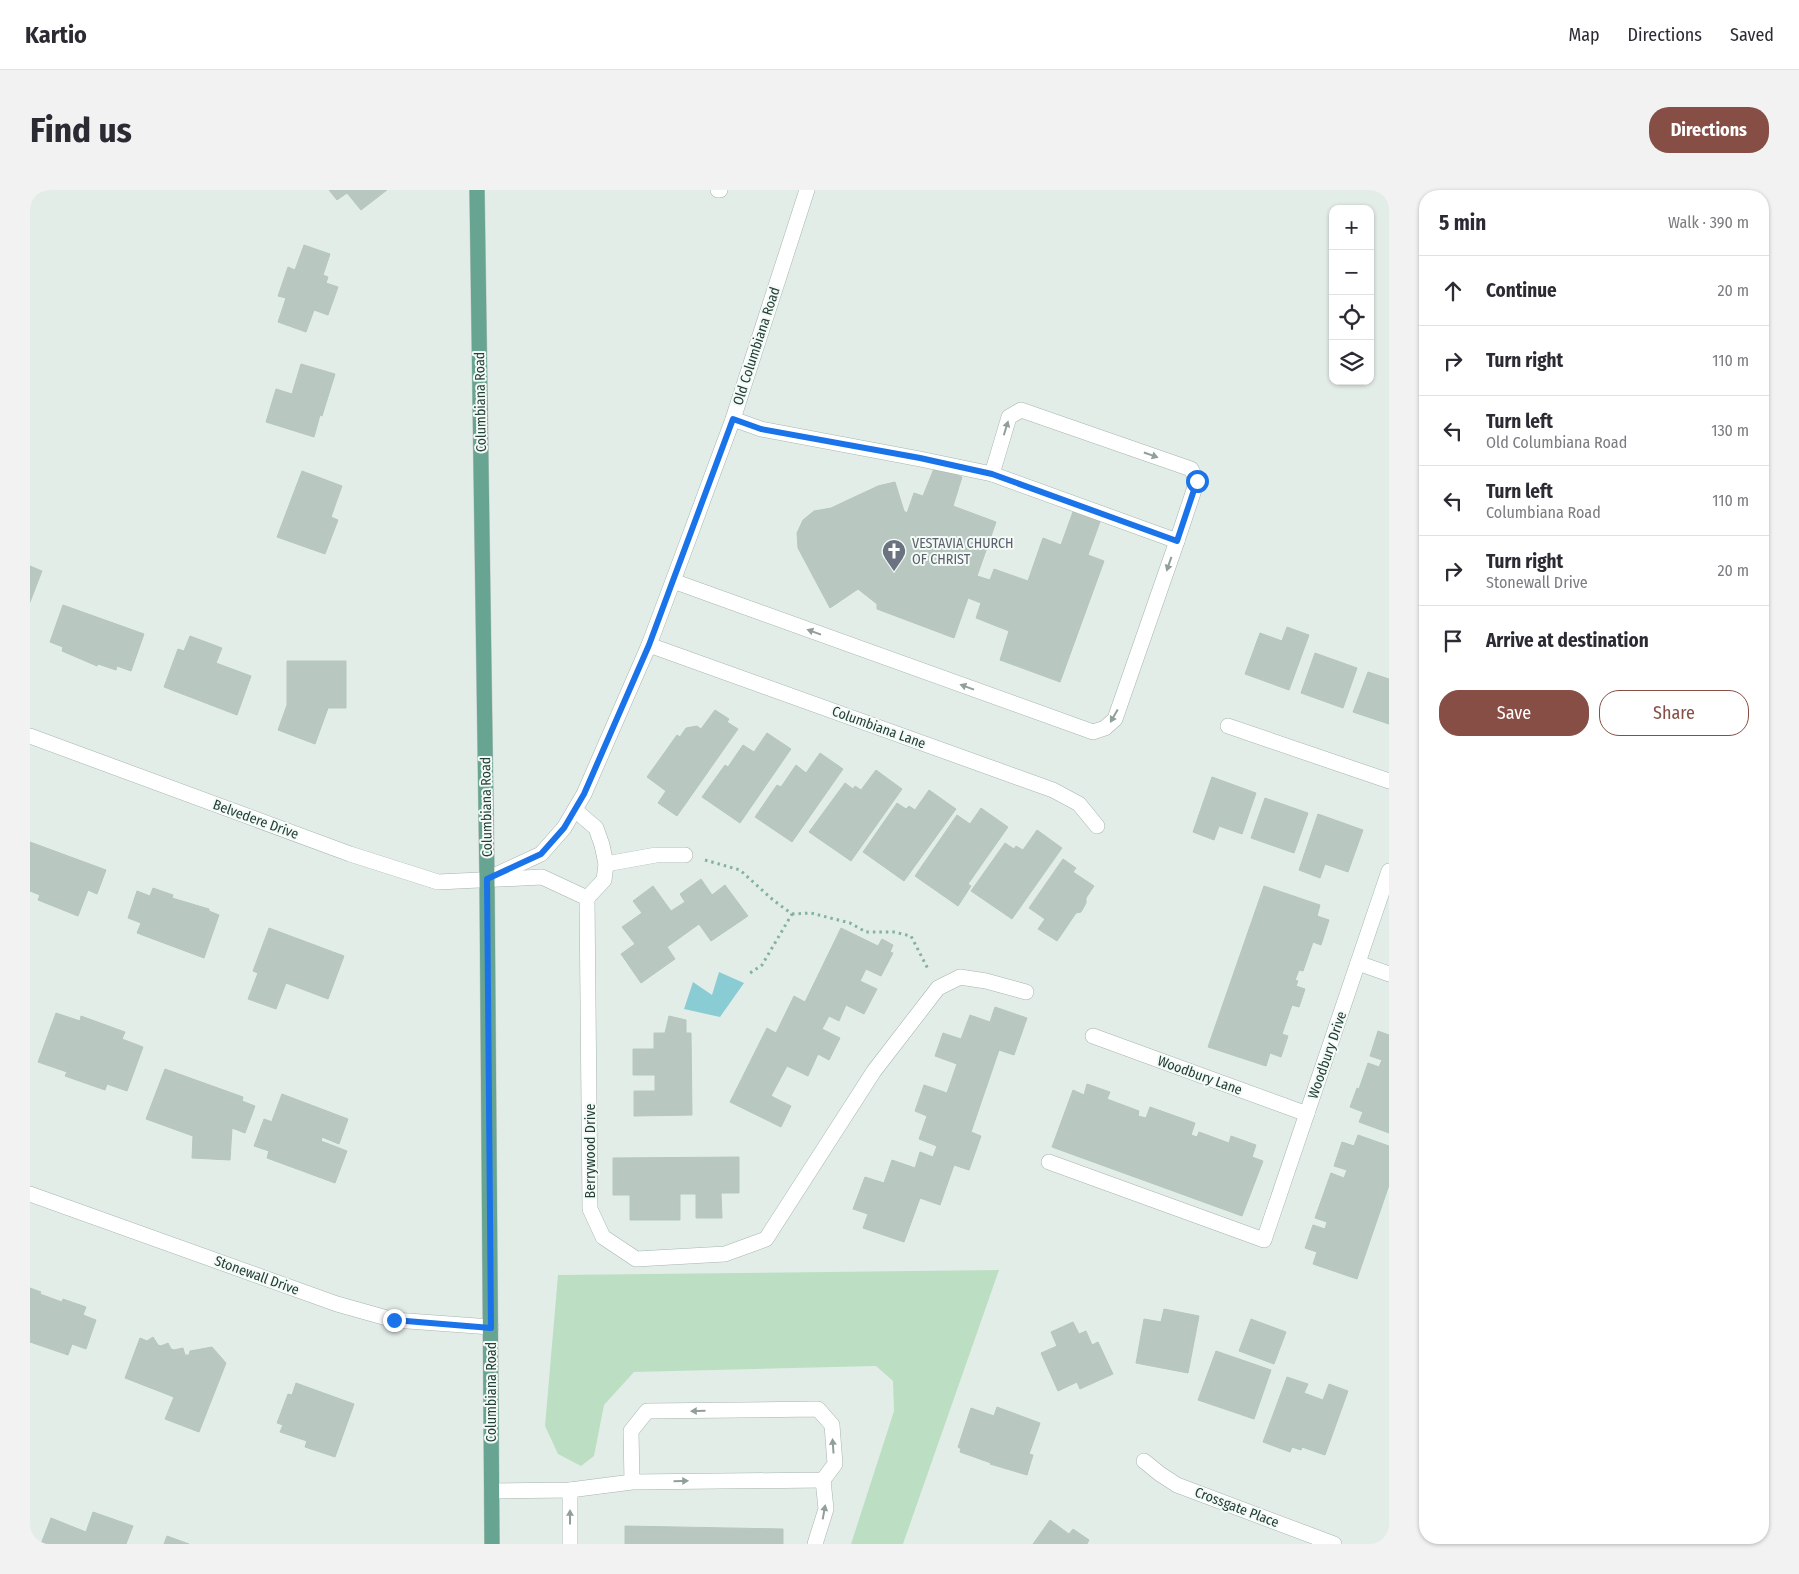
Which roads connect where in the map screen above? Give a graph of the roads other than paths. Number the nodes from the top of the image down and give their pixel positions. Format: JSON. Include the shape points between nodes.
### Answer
{"nodes":[{"id":1,"x":477,"y":190,"type":"edge"},
{"id":2,"x":807,"y":190,"type":"edge"},
{"id":3,"x":733,"y":419,"type":"junction"},
{"id":4,"x":992,"y":474,"type":"junction"},
{"id":5,"x":1177,"y":541,"type":"junction"},
{"id":6,"x":673,"y":581,"type":"junction"},
{"id":7,"x":649,"y":645,"type":"junction"},
{"id":8,"x":1228,"y":726,"type":"dead end"},
{"id":9,"x":30,"y":736,"type":"edge"},
{"id":10,"x":1389,"y":781,"type":"edge"},
{"id":11,"x":575,"y":810,"type":"junction"},
{"id":12,"x":1097,"y":826,"type":"dead end"},
{"id":13,"x":685,"y":855,"type":"road end"},
{"id":14,"x":606,"y":864,"type":"junction"},
{"id":15,"x":1389,"y":871,"type":"edge"},
{"id":16,"x":487,"y":879,"type":"junction"},
{"id":17,"x":587,"y":898,"type":"junction"},
{"id":18,"x":1358,"y":962,"type":"junction"},
{"id":19,"x":1389,"y":974,"type":"edge"},
{"id":20,"x":1026,"y":992,"type":"dead end"},
{"id":21,"x":1092,"y":1036,"type":"dead end"},
{"id":22,"x":1307,"y":1114,"type":"junction"},
{"id":23,"x":1049,"y":1162,"type":"dead end"},
{"id":24,"x":30,"y":1194,"type":"edge"},
{"id":25,"x":491,"y":1328,"type":"junction"},
{"id":26,"x":1144,"y":1461,"type":"dead end"},
{"id":27,"x":823,"y":1480,"type":"junction"},
{"id":28,"x":632,"y":1482,"type":"junction"},
{"id":29,"x":570,"y":1490,"type":"junction"},
{"id":30,"x":492,"y":1491,"type":"junction"},
{"id":31,"x":492,"y":1544,"type":"edge"},
{"id":32,"x":570,"y":1544,"type":"edge"},
{"id":33,"x":815,"y":1544,"type":"edge"},
{"id":34,"x":1334,"y":1544,"type":"edge"}],
"edges":[{"from":1,"to":16,"type":"main road","name":"Columbiana Road"},
{"from":2,"to":3,"type":"street","name":"Old Columbiana Road"},
{"from":3,"to":4,"type":"street","via":[[761,429]]},
{"from":3,"to":6,"type":"street","name":"Old Columbiana Road"},
{"from":4,"to":5,"type":"street"},
{"from":4,"to":5,"type":"street","one_way":true,"via":[[1009,417],[1021,410],[1182,466],[1191,470],[1197,481]]},
{"from":5,"to":6,"type":"street","one_way":true,"via":[[1115,719],[1105,728],[1093,732]]},
{"from":6,"to":7,"type":"street","name":"Old Columbiana Road"},
{"from":7,"to":11,"type":"street","name":"Old Columbiana Road"},
{"from":7,"to":12,"type":"street","name":"Columbiana Lane","via":[[1053,790],[1079,804]]},
{"from":8,"to":10,"type":"street"},
{"from":9,"to":16,"type":"street","name":"Belvedere Drive","via":[[350,854],[438,882]]},
{"from":11,"to":14,"type":"street","via":[[596,828]]},
{"from":11,"to":16,"type":"street","name":"Old Columbiana Road","via":[[541,854]]},
{"from":13,"to":14,"type":"street","via":[[656,855]]},
{"from":14,"to":17,"type":"street","via":[[604,880]]},
{"from":15,"to":18,"type":"street","name":"Woodbury Drive"},
{"from":16,"to":17,"type":"street","via":[[542,877]]},
{"from":16,"to":25,"type":"main road","name":"Columbiana Road"},
{"from":17,"to":20,"type":"street","name":"Berrywood Drive","via":[[590,1208],[603,1237],[636,1259],[725,1254],[766,1239],[874,1072],[938,988],[960,977]]},
{"from":18,"to":19,"type":"street"},
{"from":18,"to":22,"type":"street","name":"Woodbury Drive"},
{"from":21,"to":22,"type":"street","name":"Woodbury Lane"},
{"from":22,"to":23,"type":"street","name":"Woodbury Drive","via":[[1264,1240]]},
{"from":24,"to":25,"type":"street","name":"Stonewall Drive","via":[[337,1304],[394,1320]]},
{"from":25,"to":30,"type":"main road","name":"Columbiana Road"},
{"from":26,"to":34,"type":"street","name":"Crossgate Place","via":[[1177,1485]]},
{"from":28,"to":27,"type":"street","one_way":true},
{"from":27,"to":28,"type":"street","one_way":true,"via":[[834,1464],[832,1424],[818,1408],[647,1411],[631,1431]]},
{"from":33,"to":27,"type":"street","one_way":true,"via":[[826,1509]]},
{"from":28,"to":29,"type":"street"},
{"from":29,"to":30,"type":"street"},
{"from":32,"to":29,"type":"street","one_way":true},
{"from":30,"to":31,"type":"main road","name":"Columbiana Road"}]}
